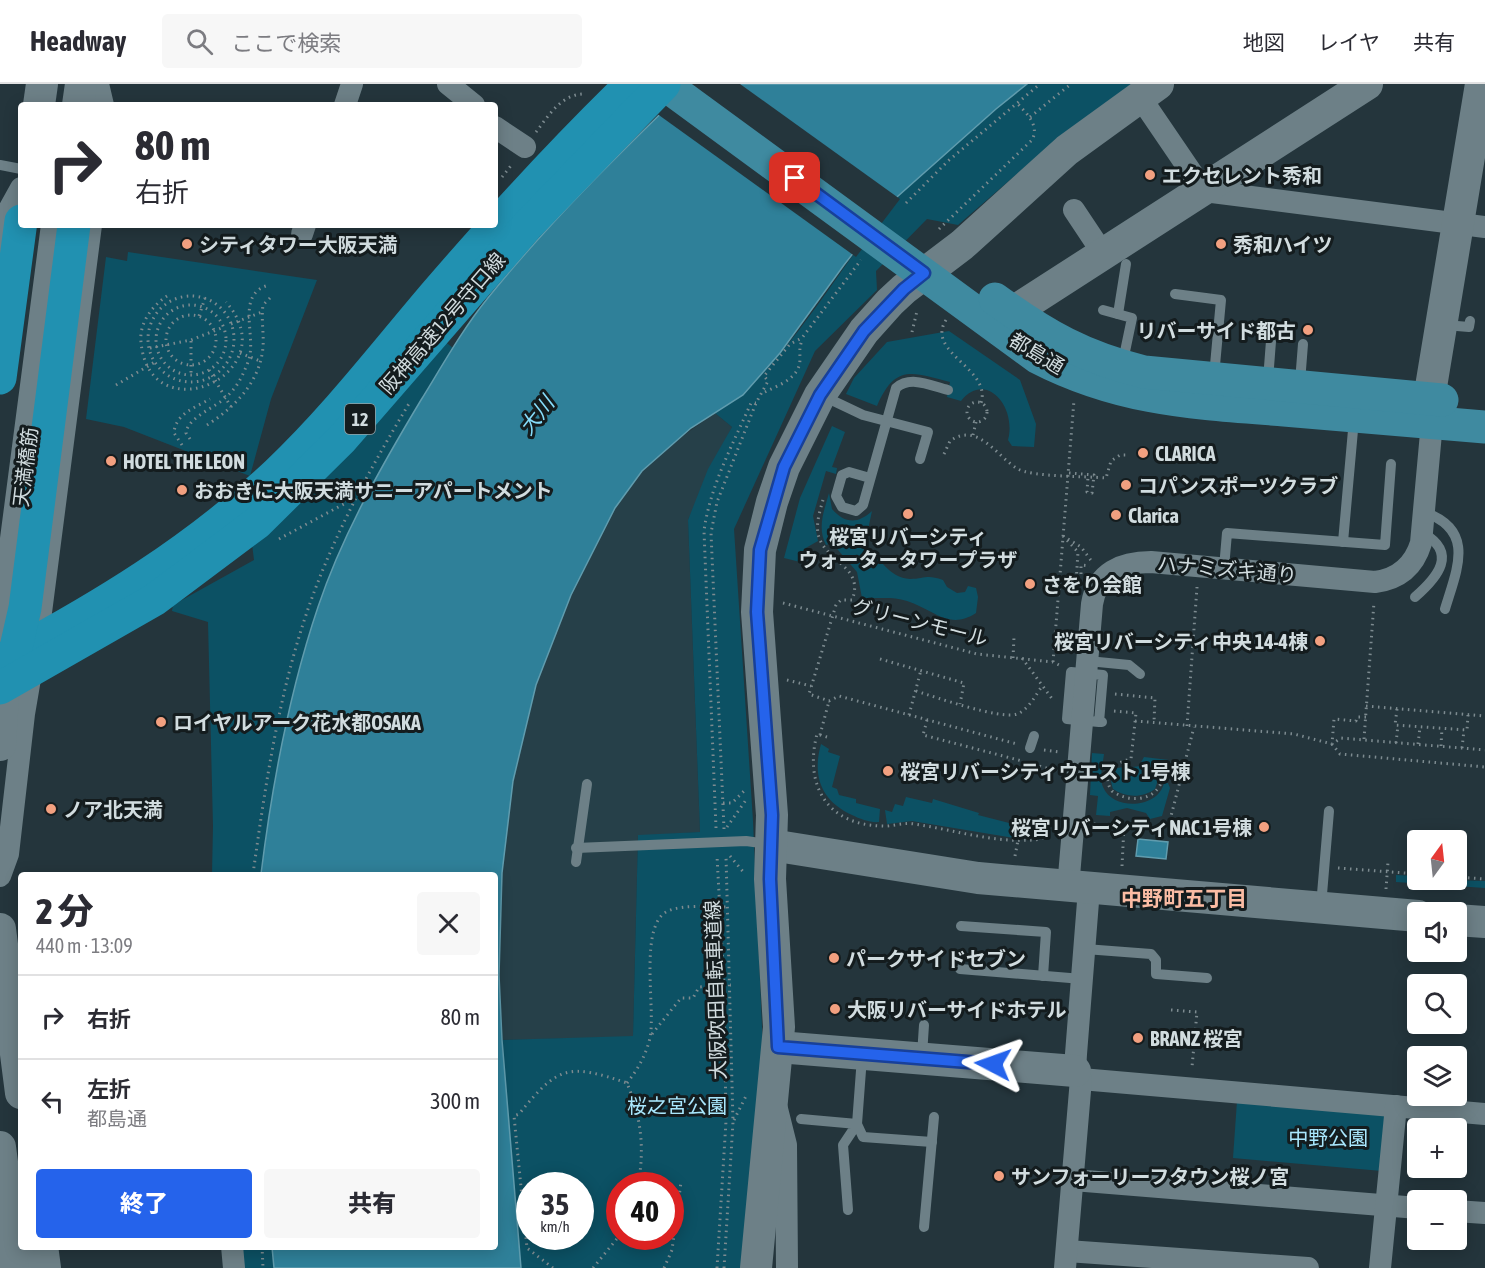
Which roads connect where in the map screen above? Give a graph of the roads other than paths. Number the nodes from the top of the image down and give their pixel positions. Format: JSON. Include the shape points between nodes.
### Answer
{"nodes":[{"id":1,"x":42,"y":84,"type":"edge"},
{"id":2,"x":81,"y":84,"type":"edge"},
{"id":3,"x":98,"y":84,"type":"edge"},
{"id":4,"x":352,"y":84,"type":"edge"},
{"id":5,"x":448,"y":84,"type":"edge"},
{"id":6,"x":631,"y":84,"type":"edge"},
{"id":7,"x":664,"y":84,"type":"edge"},
{"id":8,"x":700,"y":84,"type":"edge"},
{"id":9,"x":1367,"y":84,"type":"edge"},
{"id":10,"x":1149,"y":90,"type":"edge"},
{"id":11,"x":1481,"y":98,"type":"edge"},
{"id":12,"x":39,"y":102,"type":"edge"},
{"id":13,"x":78,"y":102,"type":"edge"},
{"id":14,"x":102,"y":102,"type":"edge"},
{"id":15,"x":346,"y":102,"type":"edge"},
{"id":16,"x":470,"y":102,"type":"edge"},
{"id":17,"x":498,"y":129,"type":"edge"},
{"id":18,"x":525,"y":147,"type":"dead end"},
{"id":19,"x":0,"y":165,"type":"edge"},
{"id":20,"x":18,"y":168,"type":"edge"},
{"id":21,"x":1204,"y":191,"type":"junction"},
{"id":22,"x":18,"y":193,"type":"edge"},
{"id":23,"x":1074,"y":210,"type":"dead end"},
{"id":24,"x":498,"y":223,"type":"edge"},
{"id":25,"x":1471,"y":225,"type":"edge"},
{"id":26,"x":20,"y":228,"type":"edge"},
{"id":27,"x":38,"y":228,"type":"edge"},
{"id":28,"x":91,"y":228,"type":"edge"},
{"id":29,"x":494,"y":228,"type":"edge"},
{"id":30,"x":67,"y":234,"type":"edge"},
{"id":31,"x":0,"y":254,"type":"edge"},
{"id":32,"x":921,"y":259,"type":"junction"},
{"id":33,"x":1115,"y":259,"type":"junction"},
{"id":34,"x":1175,"y":294,"type":"dead end"},
{"id":35,"x":1103,"y":310,"type":"dead end"},
{"id":36,"x":1013,"y":312,"type":"junction"},
{"id":37,"x":1118,"y":314,"type":"junction"},
{"id":38,"x":1271,"y":341,"type":"dead end"},
{"id":39,"x":1303,"y":344,"type":"dead end"},
{"id":40,"x":1121,"y":366,"type":"junction"},
{"id":41,"x":1269,"y":367,"type":"dead end"},
{"id":42,"x":0,"y":378,"type":"edge"},
{"id":43,"x":1214,"y":381,"type":"junction"},
{"id":44,"x":1299,"y":388,"type":"junction"},
{"id":45,"x":948,"y":390,"type":"dead end"},
{"id":46,"x":820,"y":395,"type":"junction"},
{"id":47,"x":1485,"y":403,"type":"edge"},
{"id":48,"x":1431,"y":410,"type":"junction"},
{"id":49,"x":1354,"y":416,"type":"junction"},
{"id":50,"x":885,"y":421,"type":"junction"},
{"id":51,"x":1485,"y":427,"type":"edge"},
{"id":52,"x":921,"y":459,"type":"dead end"},
{"id":53,"x":1391,"y":464,"type":"dead end"},
{"id":54,"x":870,"y":478,"type":"dead end"},
{"id":55,"x":0,"y":515,"type":"edge"},
{"id":56,"x":1423,"y":522,"type":"junction"},
{"id":57,"x":1343,"y":542,"type":"junction"},
{"id":58,"x":1224,"y":568,"type":"junction"},
{"id":59,"x":1415,"y":597,"type":"dead end"},
{"id":60,"x":1445,"y":609,"type":"dead end"},
{"id":61,"x":1088,"y":661,"type":"junction"},
{"id":62,"x":1,"y":671,"type":"edge"},
{"id":63,"x":1140,"y":674,"type":"dead end"},
{"id":64,"x":1069,"y":696,"type":"junction"},
{"id":65,"x":1101,"y":696,"type":"junction"},
{"id":66,"x":1034,"y":735,"type":"dead end"},
{"id":67,"x":0,"y":745,"type":"edge"},
{"id":68,"x":1030,"y":748,"type":"road end"},
{"id":69,"x":586,"y":784,"type":"dead end"},
{"id":70,"x":1329,"y":811,"type":"dead end"},
{"id":71,"x":771,"y":845,"type":"junction"},
{"id":72,"x":576,"y":848,"type":"junction"},
{"id":73,"x":576,"y":862,"type":"dead end"},
{"id":74,"x":0,"y":876,"type":"edge"},
{"id":75,"x":1079,"y":888,"type":"junction"},
{"id":76,"x":1321,"y":908,"type":"junction"},
{"id":77,"x":1407,"y":915,"type":"edge"},
{"id":78,"x":1467,"y":921,"type":"edge"},
{"id":79,"x":1485,"y":922,"type":"edge"},
{"id":80,"x":961,"y":926,"type":"dead end"},
{"id":81,"x":0,"y":929,"type":"edge"},
{"id":82,"x":1085,"y":948,"type":"junction"},
{"id":83,"x":960,"y":969,"type":"dead end"},
{"id":84,"x":1043,"y":976,"type":"junction"},
{"id":85,"x":1207,"y":978,"type":"dead end"},
{"id":86,"x":1082,"y":979,"type":"junction"},
{"id":87,"x":924,"y":1025,"type":"dead end"},
{"id":88,"x":778,"y":1047,"type":"junction"},
{"id":89,"x":12,"y":1053,"type":"edge"},
{"id":90,"x":862,"y":1053,"type":"junction"},
{"id":91,"x":922,"y":1058,"type":"junction"},
{"id":92,"x":1078,"y":1075,"type":"junction"},
{"id":93,"x":18,"y":1080,"type":"edge"},
{"id":94,"x":774,"y":1098,"type":"junction"},
{"id":95,"x":1396,"y":1106,"type":"junction"},
{"id":96,"x":1485,"y":1114,"type":"edge"},
{"id":97,"x":934,"y":1117,"type":"dead end"},
{"id":98,"x":801,"y":1119,"type":"dead end"},
{"id":99,"x":856,"y":1124,"type":"junction"},
{"id":100,"x":932,"y":1142,"type":"junction"},
{"id":101,"x":0,"y":1147,"type":"edge"},
{"id":102,"x":1073,"y":1180,"type":"junction"},
{"id":103,"x":1386,"y":1205,"type":"junction"},
{"id":104,"x":1407,"y":1207,"type":"edge"},
{"id":105,"x":848,"y":1210,"type":"dead end"},
{"id":106,"x":1467,"y":1212,"type":"edge"},
{"id":107,"x":1485,"y":1213,"type":"edge"},
{"id":108,"x":924,"y":1227,"type":"dead end"},
{"id":109,"x":43,"y":1250,"type":"edge"},
{"id":110,"x":232,"y":1250,"type":"edge"},
{"id":111,"x":1066,"y":1259,"type":"edge"},
{"id":112,"x":1263,"y":1266,"type":"edge"},
{"id":113,"x":16,"y":1268,"type":"edge"},
{"id":114,"x":45,"y":1268,"type":"edge"},
{"id":115,"x":234,"y":1268,"type":"edge"},
{"id":116,"x":756,"y":1268,"type":"edge"},
{"id":117,"x":787,"y":1268,"type":"edge"},
{"id":118,"x":1308,"y":1268,"type":"edge"},
{"id":119,"x":1380,"y":1268,"type":"edge"}],
"edges":[{"from":1,"to":12,"type":"street"},
{"from":2,"to":13,"type":"street"},
{"from":3,"to":14,"type":"street"},
{"from":4,"to":15,"type":"street"},
{"from":5,"to":16,"type":"street"},
{"from":6,"to":24,"type":"highway","name":"阪神高速12号守口線","number":"12"},
{"from":7,"to":32,"type":"main road","name":"都島通"},
{"from":7,"to":62,"type":"highway","name":"阪神高速12号守口線","number":"12","via":[[528,225],[342,439],[257,523],[154,600]]},
{"from":8,"to":32,"type":"main road","name":"都島通"},
{"from":9,"to":21,"type":"street"},
{"from":10,"to":21,"type":"street"},
{"from":10,"to":32,"type":"street"},
{"from":11,"to":25,"type":"street"},
{"from":17,"to":18,"type":"street"},
{"from":19,"to":20,"type":"lane"},
{"from":21,"to":25,"type":"street"},
{"from":21,"to":33,"type":"street"},
{"from":22,"to":31,"type":"street","via":[[4,217]]},
{"from":23,"to":33,"type":"street"},
{"from":25,"to":48,"type":"street","via":[[1456,322]]},
{"from":26,"to":42,"type":"highway"},
{"from":27,"to":55,"type":"street","name":"天満橋筋"},
{"from":28,"to":74,"type":"street","via":[[40,620],[24,714],[9,854]]},
{"from":29,"to":62,"type":"highway","name":"阪神高速12号守口線","number":"12","via":[[326,423],[275,475],[209,532],[141,581]]},
{"from":30,"to":62,"type":"highway","via":[[25,608],[14,659]]},
{"from":32,"to":36,"type":"main road","name":"都島通"},
{"from":32,"to":46,"type":"street","via":[[904,289],[864,331]]},
{"from":32,"to":49,"type":"main road","name":"都島通","via":[[1037,357],[1101,386],[1175,401]]},
{"from":33,"to":36,"type":"street"},
{"from":33,"to":37,"type":"lane"},
{"from":34,"to":43,"type":"lane","via":[[1221,300]]},
{"from":35,"to":37,"type":"lane"},
{"from":36,"to":40,"type":"main road","name":"都島通","via":[[1068,347]]},
{"from":37,"to":40,"type":"lane","via":[[1132,318]]},
{"from":38,"to":41,"type":"lane"},
{"from":39,"to":44,"type":"lane"},
{"from":40,"to":43,"type":"main road","name":"都島通"},
{"from":43,"to":44,"type":"main road","name":"都島通"},
{"from":44,"to":48,"type":"main road","name":"都島通"},
{"from":45,"to":50,"type":"lane","via":[[915,381],[903,383],[893,394]]},
{"from":46,"to":50,"type":"lane"},
{"from":46,"to":71,"type":"street","via":[[784,467],[764,530],[757,572]]},
{"from":47,"to":48,"type":"main road","name":"都島通"},
{"from":48,"to":49,"type":"main road","name":"都島通"},
{"from":48,"to":51,"type":"main road","name":"都島通"},
{"from":48,"to":56,"type":"street","name":"ハナミズキ通り"},
{"from":49,"to":57,"type":"lane"},
{"from":50,"to":52,"type":"lane","via":[[928,432]]},
{"from":50,"to":54,"type":"lane"},
{"from":53,"to":57,"type":"lane","via":[[1385,545]]},
{"from":56,"to":58,"type":"street","name":"ハナミズキ通り","via":[[1414,561],[1400,574],[1384,581]]},
{"from":56,"to":59,"type":"lane","via":[[1442,558],[1438,573]]},
{"from":56,"to":60,"type":"lane","via":[[1446,522],[1459,544]]},
{"from":57,"to":58,"type":"lane","via":[[1227,533]]},
{"from":58,"to":61,"type":"street","name":"ハナミズキ通り","via":[[1151,562],[1117,567],[1101,580],[1094,595]]},
{"from":61,"to":63,"type":"lane","via":[[1129,665]]},
{"from":61,"to":75,"type":"street","name":"ハナミズキ通り"},
{"from":62,"to":67,"type":"street"},
{"from":64,"to":65,"type":"lane"},
{"from":64,"to":65,"type":"lane","via":[[1071,672],[1103,675]]},
{"from":64,"to":65,"type":"lane","via":[[1067,719],[1100,722]]},
{"from":66,"to":68,"type":"lane"},
{"from":69,"to":72,"type":"lane"},
{"from":70,"to":76,"type":"lane"},
{"from":71,"to":72,"type":"lane","via":[[746,841]]},
{"from":71,"to":75,"type":"street","via":[[978,878]]},
{"from":71,"to":88,"type":"street"},
{"from":72,"to":73,"type":"lane"},
{"from":75,"to":76,"type":"street"},
{"from":75,"to":82,"type":"street","name":"ハナミズキ通り"},
{"from":76,"to":77,"type":"street"},
{"from":78,"to":79,"type":"street"},
{"from":80,"to":84,"type":"lane","via":[[1046,932]]},
{"from":81,"to":89,"type":"street"},
{"from":82,"to":85,"type":"lane","via":[[1151,954],[1156,960],[1156,974]]},
{"from":82,"to":86,"type":"street","name":"ハナミズキ通り"},
{"from":83,"to":84,"type":"lane"},
{"from":84,"to":86,"type":"lane"},
{"from":86,"to":92,"type":"street","name":"ハナミズキ通り"},
{"from":87,"to":91,"type":"lane"},
{"from":88,"to":90,"type":"street"},
{"from":88,"to":94,"type":"street"},
{"from":89,"to":93,"type":"street"},
{"from":90,"to":91,"type":"street"},
{"from":90,"to":99,"type":"lane"},
{"from":91,"to":92,"type":"street"},
{"from":92,"to":95,"type":"street"},
{"from":92,"to":102,"type":"street","name":"ハナミズキ通り"},
{"from":94,"to":116,"type":"street"},
{"from":94,"to":117,"type":"street","via":[[786,1145]]},
{"from":95,"to":96,"type":"street"},
{"from":95,"to":103,"type":"street"},
{"from":97,"to":100,"type":"lane"},
{"from":98,"to":99,"type":"lane"},
{"from":99,"to":100,"type":"lane","via":[[863,1137]]},
{"from":99,"to":105,"type":"lane","via":[[843,1146]]},
{"from":100,"to":108,"type":"lane"},
{"from":101,"to":113,"type":"street"},
{"from":102,"to":103,"type":"street"},
{"from":102,"to":111,"type":"street","name":"ハナミズキ通り"},
{"from":103,"to":104,"type":"street"},
{"from":103,"to":119,"type":"street"},
{"from":106,"to":107,"type":"street"},
{"from":109,"to":114,"type":"street"},
{"from":110,"to":115,"type":"street"},
{"from":111,"to":112,"type":"street"},
{"from":112,"to":118,"type":"street"}]}
